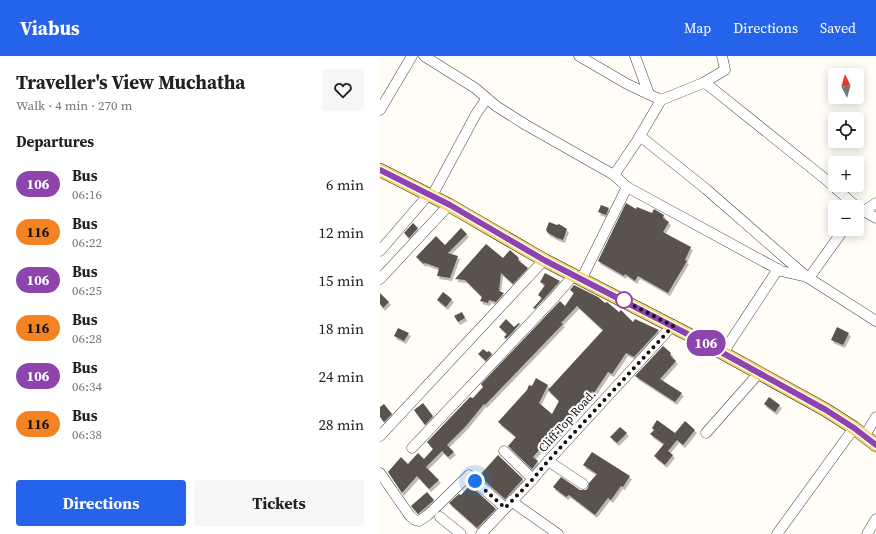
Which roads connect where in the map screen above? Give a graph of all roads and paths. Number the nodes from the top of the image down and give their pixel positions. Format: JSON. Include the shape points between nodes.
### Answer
{"nodes":[{"id":1,"x":412,"y":56,"type":"edge"},
{"id":2,"x":424,"y":56,"type":"edge"},
{"id":3,"x":579,"y":56,"type":"edge"},
{"id":4,"x":635,"y":56,"type":"edge"},
{"id":5,"x":722,"y":56,"type":"edge"},
{"id":6,"x":703,"y":83,"type":"junction"},
{"id":7,"x":649,"y":94,"type":"junction"},
{"id":8,"x":487,"y":98,"type":"junction"},
{"id":9,"x":661,"y":100,"type":"junction"},
{"id":10,"x":380,"y":110,"type":"edge"},
{"id":11,"x":640,"y":136,"type":"junction"},
{"id":12,"x":380,"y":170,"type":"edge"},
{"id":13,"x":614,"y":175,"type":"junction"},
{"id":14,"x":627,"y":187,"type":"junction"},
{"id":15,"x":431,"y":195,"type":"junction"},
{"id":16,"x":849,"y":200,"type":"edge"},
{"id":17,"x":876,"y":202,"type":"edge"},
{"id":18,"x":450,"y":205,"type":"junction"},
{"id":19,"x":864,"y":208,"type":"edge"},
{"id":20,"x":864,"y":212,"type":"edge"},
{"id":21,"x":876,"y":218,"type":"edge"},
{"id":22,"x":839,"y":236,"type":"edge"},
{"id":23,"x":380,"y":251,"type":"edge"},
{"id":24,"x":544,"y":260,"type":"junction"},
{"id":25,"x":778,"y":269,"type":"junction"},
{"id":26,"x":578,"y":276,"type":"junction"},
{"id":27,"x":808,"y":278,"type":"junction"},
{"id":28,"x":380,"y":279,"type":"edge"},
{"id":29,"x":876,"y":321,"type":"edge"},
{"id":30,"x":673,"y":326,"type":"junction"},
{"id":31,"x":724,"y":354,"type":"junction"},
{"id":32,"x":759,"y":373,"type":"junction"},
{"id":33,"x":876,"y":419,"type":"edge"},
{"id":34,"x":706,"y":432,"type":"dead end"},
{"id":35,"x":859,"y":432,"type":"junction"},
{"id":36,"x":380,"y":436,"type":"edge"},
{"id":37,"x":876,"y":445,"type":"edge"},
{"id":38,"x":412,"y":448,"type":"dead end"},
{"id":39,"x":504,"y":451,"type":"dead end"},
{"id":40,"x":548,"y":461,"type":"junction"},
{"id":41,"x":380,"y":473,"type":"edge"},
{"id":42,"x":533,"y":479,"type":"junction"},
{"id":43,"x":583,"y":484,"type":"dead end"},
{"id":44,"x":508,"y":504,"type":"junction"},
{"id":45,"x":440,"y":517,"type":"dead end"},
{"id":46,"x":876,"y":519,"type":"edge"},
{"id":47,"x":461,"y":534,"type":"edge"},
{"id":48,"x":481,"y":534,"type":"edge"},
{"id":49,"x":558,"y":534,"type":"edge"},
{"id":50,"x":777,"y":534,"type":"edge"},
{"id":51,"x":867,"y":534,"type":"edge"}],
"edges":[{"from":1,"to":10,"type":"street"},
{"from":2,"to":8,"type":"street","via":[[464,80]]},
{"from":3,"to":7,"type":"street"},
{"from":4,"to":7,"type":"street"},
{"from":5,"to":6,"type":"street","via":[[726,70]]},
{"from":6,"to":9,"type":"street"},
{"from":6,"to":16,"type":"street","via":[[812,168]]},
{"from":7,"to":9,"type":"street"},
{"from":8,"to":13,"type":"street","via":[[526,125]]},
{"from":8,"to":15,"type":"street"},
{"from":9,"to":11,"type":"street"},
{"from":11,"to":13,"type":"street"},
{"from":11,"to":27,"type":"street","via":[[706,189]]},
{"from":12,"to":15,"type":"main road"},
{"from":13,"to":14,"type":"street"},
{"from":14,"to":25,"type":"street"},
{"from":14,"to":26,"type":"street"},
{"from":15,"to":18,"type":"main road"},
{"from":15,"to":23,"type":"street"},
{"from":17,"to":19,"type":"street"},
{"from":18,"to":24,"type":"main road"},
{"from":18,"to":28,"type":"street"},
{"from":20,"to":21,"type":"street"},
{"from":22,"to":27,"type":"street"},
{"from":24,"to":26,"type":"main road"},
{"from":24,"to":36,"type":"street"},
{"from":25,"to":27,"type":"street"},
{"from":25,"to":31,"type":"street"},
{"from":26,"to":30,"type":"main road"},
{"from":26,"to":38,"type":"street","via":[[553,299]]},
{"from":27,"to":29,"type":"street"},
{"from":30,"to":31,"type":"main road"},
{"from":30,"to":40,"type":"street","name":"Cliff Top Road."},
{"from":31,"to":32,"type":"main road"},
{"from":32,"to":34,"type":"street"},
{"from":32,"to":35,"type":"main road","via":[[826,410]]},
{"from":33,"to":35,"type":"street"},
{"from":35,"to":37,"type":"main road"},
{"from":35,"to":50,"type":"street"},
{"from":39,"to":42,"type":"street"},
{"from":40,"to":42,"type":"street","name":"Cliff Top Road."},
{"from":40,"to":43,"type":"street"},
{"from":41,"to":44,"type":"street","via":[[410,516],[419,521],[472,478]]},
{"from":42,"to":44,"type":"street","name":"Cliff Top Road."},
{"from":44,"to":48,"type":"street","name":"Cliff Top Road."},
{"from":44,"to":49,"type":"street"},
{"from":45,"to":47,"type":"street"},
{"from":46,"to":51,"type":"street"}]}
